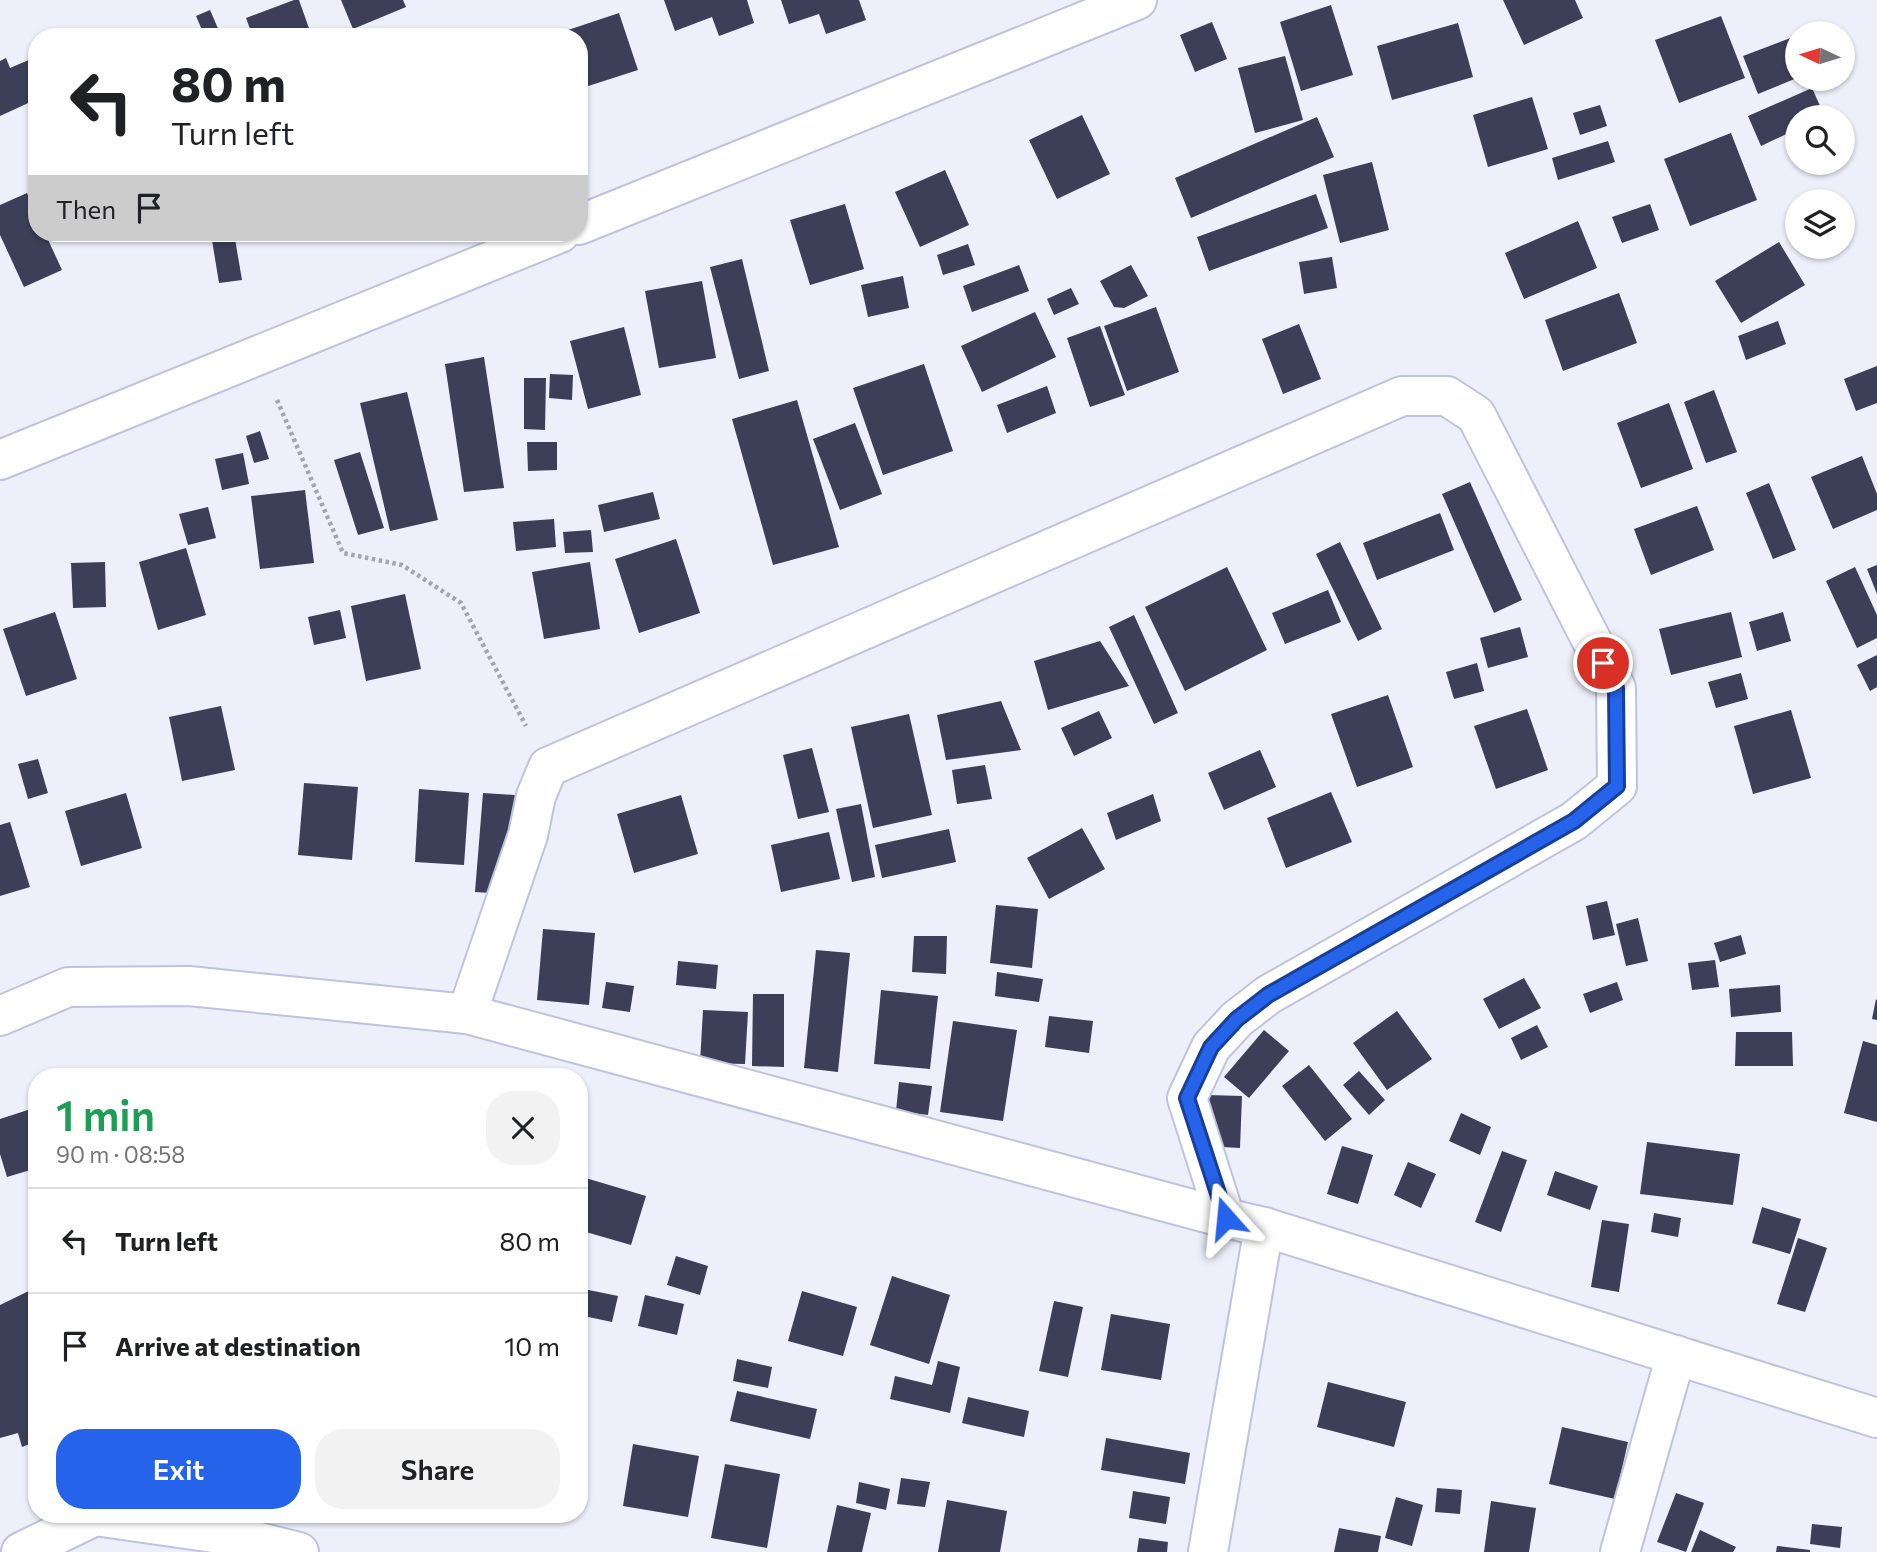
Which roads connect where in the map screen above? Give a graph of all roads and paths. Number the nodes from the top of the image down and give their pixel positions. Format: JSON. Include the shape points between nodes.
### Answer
{"nodes":[{"id":1,"x":1137,"y":0,"type":"edge"},
{"id":2,"x":588,"y":221,"type":"edge"},
{"id":3,"x":538,"y":242,"type":"edge"},
{"id":4,"x":258,"y":355,"type":"junction"},
{"id":5,"x":0,"y":460,"type":"edge"},
{"id":6,"x":548,"y":767,"type":"junction"},
{"id":7,"x":467,"y":1014,"type":"junction"},
{"id":8,"x":0,"y":1016,"type":"edge"},
{"id":9,"x":1226,"y":1218,"type":"junction"},
{"id":10,"x":1264,"y":1227,"type":"junction"},
{"id":11,"x":1676,"y":1355,"type":"junction"},
{"id":12,"x":1877,"y":1418,"type":"edge"},
{"id":13,"x":81,"y":1523,"type":"edge"},
{"id":14,"x":147,"y":1523,"type":"edge"},
{"id":15,"x":21,"y":1552,"type":"edge"},
{"id":16,"x":299,"y":1552,"type":"edge"},
{"id":17,"x":1208,"y":1552,"type":"edge"},
{"id":18,"x":1620,"y":1552,"type":"edge"}],
"edges":[{"from":1,"to":2,"type":"street"},
{"from":3,"to":4,"type":"street"},
{"from":4,"to":5,"type":"street"},
{"from":4,"to":6,"type":"path","via":[[342,553],[402,565],[461,603]]},
{"from":6,"to":7,"type":"street"},
{"from":6,"to":9,"type":"street","via":[[1402,396],[1447,396],[1476,415],[1616,688],[1617,786],[1574,821],[1268,995],[1211,1047],[1187,1098]]},
{"from":7,"to":8,"type":"street","via":[[189,986],[68,987]]},
{"from":7,"to":9,"type":"street"},
{"from":9,"to":10,"type":"street"},
{"from":10,"to":11,"type":"street"},
{"from":10,"to":17,"type":"street"},
{"from":11,"to":12,"type":"street"},
{"from":11,"to":18,"type":"street"},
{"from":13,"to":15,"type":"street"},
{"from":14,"to":16,"type":"street","via":[[235,1535]]}]}
